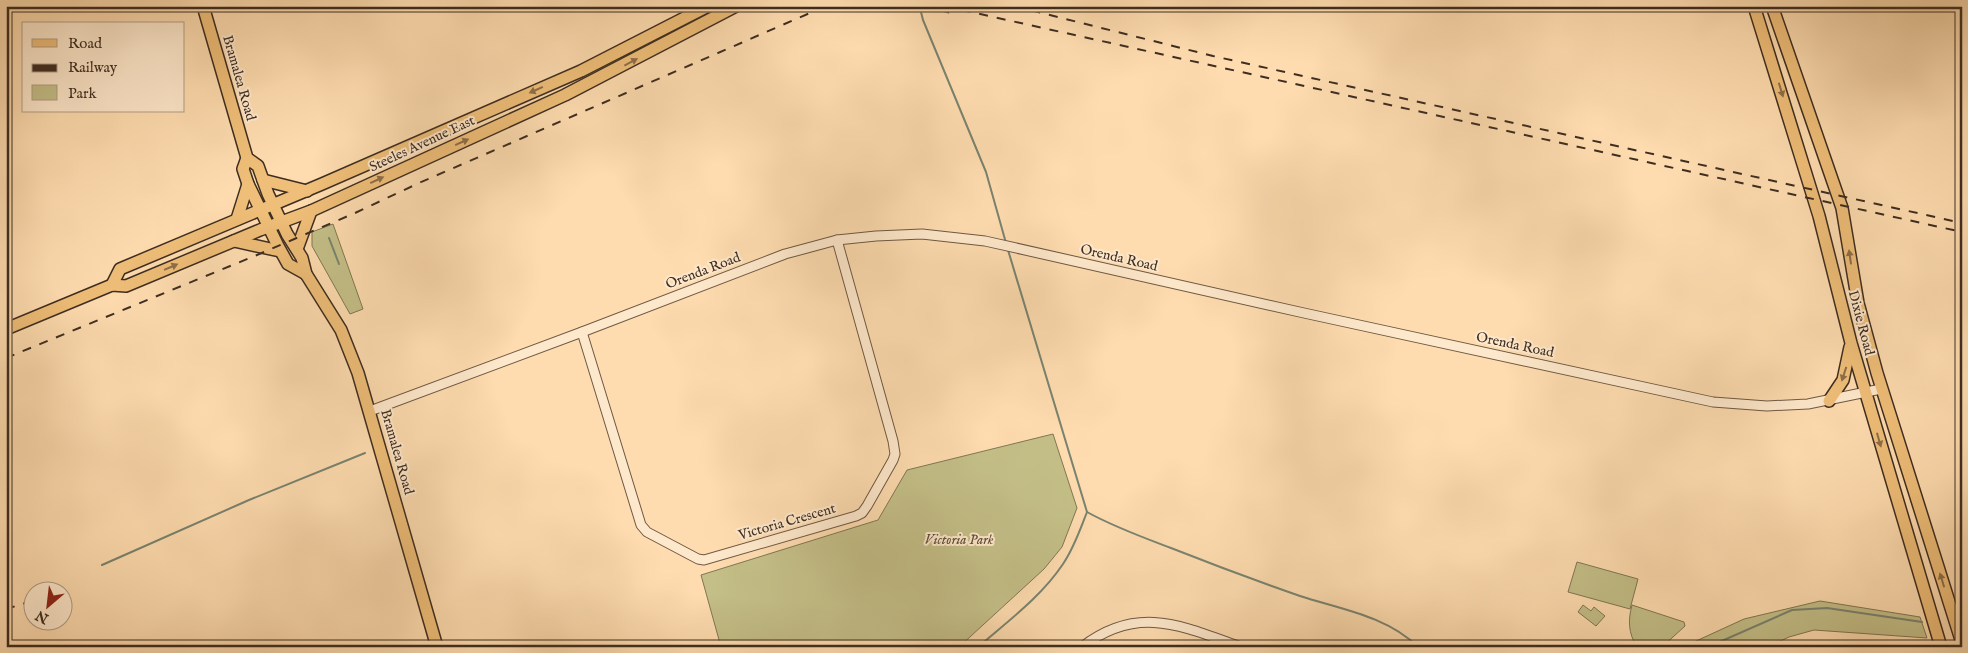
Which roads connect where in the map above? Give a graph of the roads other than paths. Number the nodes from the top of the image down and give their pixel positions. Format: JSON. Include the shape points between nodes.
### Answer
{"nodes":[{"id":1,"x":203,"y":6,"type":"edge"},
{"id":2,"x":708,"y":6,"type":"edge"},
{"id":3,"x":736,"y":6,"type":"edge"},
{"id":4,"x":1754,"y":6,"type":"edge"},
{"id":5,"x":1772,"y":6,"type":"edge"},
{"id":6,"x":581,"y":71,"type":"junction"},
{"id":7,"x":588,"y":84,"type":"junction"},
{"id":8,"x":247,"y":158,"type":"junction"},
{"id":9,"x":263,"y":180,"type":"junction"},
{"id":10,"x":248,"y":184,"type":"junction"},
{"id":11,"x":307,"y":191,"type":"junction"},
{"id":12,"x":273,"y":205,"type":"junction"},
{"id":13,"x":260,"y":210,"type":"junction"},
{"id":14,"x":311,"y":211,"type":"junction"},
{"id":15,"x":237,"y":219,"type":"junction"},
{"id":16,"x":282,"y":222,"type":"junction"},
{"id":17,"x":269,"y":227,"type":"junction"},
{"id":18,"x":837,"y":240,"type":"junction"},
{"id":19,"x":234,"y":241,"type":"junction"},
{"id":20,"x":297,"y":249,"type":"junction"},
{"id":21,"x":280,"y":251,"type":"junction"},
{"id":22,"x":306,"y":274,"type":"junction"},
{"id":23,"x":112,"y":285,"type":"junction"},
{"id":24,"x":6,"y":329,"type":"edge"},
{"id":25,"x":582,"y":332,"type":"junction"},
{"id":26,"x":1850,"y":343,"type":"junction"},
{"id":27,"x":1882,"y":390,"type":"junction"},
{"id":28,"x":1865,"y":393,"type":"junction"},
{"id":29,"x":1829,"y":401,"type":"junction"},
{"id":30,"x":370,"y":411,"type":"junction"},
{"id":31,"x":1962,"y":643,"type":"edge"},
{"id":32,"x":1223,"y":644,"type":"edge"},
{"id":33,"x":438,"y":647,"type":"edge"},
{"id":34,"x":1082,"y":647,"type":"edge"},
{"id":35,"x":1241,"y":647,"type":"edge"},
{"id":36,"x":1941,"y":647,"type":"edge"}],
"edges":[{"from":1,"to":8,"type":"main road","name":"Bramalea Road"},
{"from":2,"to":6,"type":"main road","name":"Steeles Avenue East"},
{"from":7,"to":3,"type":"main road","name":"Steeles Avenue East","one_way":true},
{"from":4,"to":26,"type":"main road","name":"Dixie Road","one_way":true,"via":[[1819,216]]},
{"from":27,"to":5,"type":"main road","name":"Dixie Road","one_way":true,"via":[[1858,303],[1842,208]]},
{"from":6,"to":7,"type":"main road"},
{"from":6,"to":11,"type":"main road","name":"Steeles Avenue East","one_way":true},
{"from":14,"to":7,"type":"main road","name":"Steeles Avenue East","one_way":true},
{"from":8,"to":9,"type":"main road","name":"Bramalea Road","via":[[258,166]]},
{"from":8,"to":10,"type":"main road","name":"Bramalea Road","via":[[243,170]]},
{"from":9,"to":11,"type":"main road"},
{"from":9,"to":12,"type":"main road","name":"Bramalea Road"},
{"from":10,"to":13,"type":"main road","name":"Bramalea Road"},
{"from":10,"to":15,"type":"main road"},
{"from":11,"to":12,"type":"main road","name":"Steeles Avenue East"},
{"from":12,"to":13,"type":"main road","name":"Steeles Avenue East"},
{"from":12,"to":16,"type":"main road","name":"Bramalea Road"},
{"from":13,"to":15,"type":"main road","name":"Steeles Avenue East"},
{"from":13,"to":17,"type":"main road","name":"Bramalea Road"},
{"from":14,"to":16,"type":"main road","name":"Steeles Avenue East"},
{"from":14,"to":20,"type":"main road"},
{"from":15,"to":23,"type":"main road","name":"Steeles Avenue East","via":[[120,269]]},
{"from":16,"to":17,"type":"main road","name":"Steeles Avenue East"},
{"from":16,"to":20,"type":"main road","name":"Bramalea Road"},
{"from":17,"to":19,"type":"main road","name":"Steeles Avenue East"},
{"from":17,"to":21,"type":"main road","name":"Bramalea Road"},
{"from":18,"to":25,"type":"street","name":"Orenda Road","via":[[785,254]]},
{"from":18,"to":25,"type":"street","name":"Victoria Crescent","via":[[895,454],[868,506],[856,516],[704,560],[647,532],[641,525]]},
{"from":18,"to":29,"type":"street","name":"Orenda Road","via":[[922,234],[965,238],[1701,400],[1767,406]]},
{"from":19,"to":21,"type":"main road"},
{"from":23,"to":19,"type":"main road","name":"Steeles Avenue East","one_way":true,"via":[[126,286]]},
{"from":20,"to":22,"type":"main road","name":"Bramalea Road"},
{"from":21,"to":22,"type":"main road","name":"Bramalea Road","via":[[288,264]]},
{"from":22,"to":30,"type":"main road","name":"Bramalea Road","via":[[341,330]]},
{"from":23,"to":24,"type":"main road","name":"Steeles Avenue East"},
{"from":25,"to":30,"type":"street","name":"Orenda Road"},
{"from":26,"to":28,"type":"main road","name":"Dixie Road"},
{"from":26,"to":29,"type":"main road","one_way":true,"via":[[1843,380]]},
{"from":27,"to":28,"type":"street","name":"Orenda Road"},
{"from":31,"to":27,"type":"main road","name":"Dixie Road","one_way":true},
{"from":28,"to":29,"type":"street","name":"Orenda Road"},
{"from":28,"to":36,"type":"main road","name":"Dixie Road","one_way":true},
{"from":30,"to":33,"type":"main road","name":"Bramalea Road"},
{"from":32,"to":34,"type":"street","via":[[1175,624],[1148,622],[1117,627]]},
{"from":32,"to":35,"type":"street"}]}
